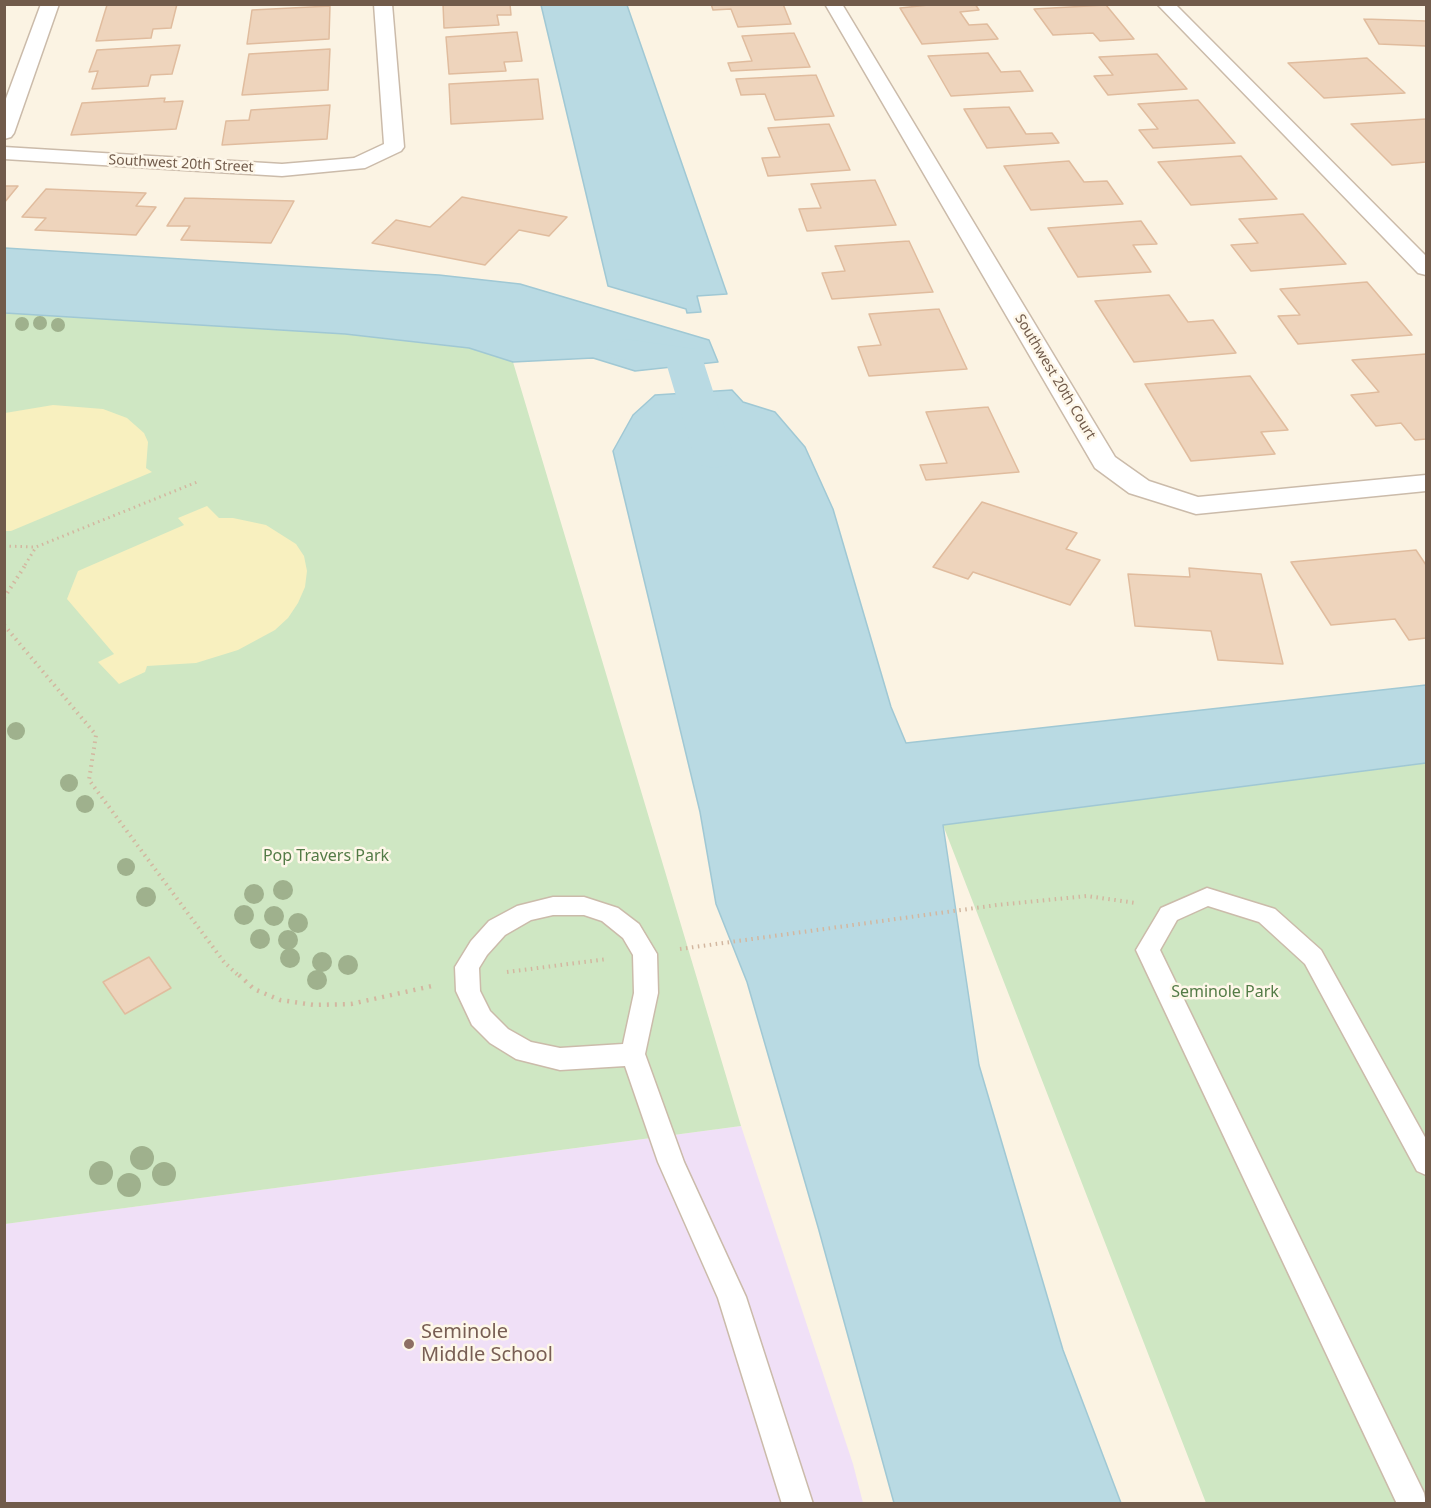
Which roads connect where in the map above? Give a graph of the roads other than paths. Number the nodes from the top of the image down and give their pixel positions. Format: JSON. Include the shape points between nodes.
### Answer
{"nodes":[{"id":1,"x":50,"y":4,"type":"edge"},
{"id":2,"x":383,"y":4,"type":"edge"},
{"id":3,"x":833,"y":4,"type":"edge"},
{"id":4,"x":1165,"y":4,"type":"edge"},
{"id":5,"x":4,"y":133,"type":"edge"},
{"id":6,"x":4,"y":153,"type":"edge"},
{"id":7,"x":1426,"y":268,"type":"edge"},
{"id":8,"x":1426,"y":483,"type":"edge"},
{"id":9,"x":633,"y":1054,"type":"junction"},
{"id":10,"x":1426,"y":1163,"type":"edge"},
{"id":11,"x":798,"y":1503,"type":"edge"},
{"id":12,"x":1413,"y":1503,"type":"edge"}],
"edges":[{"from":1,"to":5,"type":"street"},
{"from":2,"to":6,"type":"street","name":"Southwest 20th Street","via":[[394,147],[358,164],[282,170]]},
{"from":3,"to":8,"type":"street","name":"Southwest 20th Court","via":[[1105,462],[1139,487],[1196,506]]},
{"from":4,"to":7,"type":"street"},
{"from":9,"to":9,"type":"lane","via":[[646,993],[645,954],[631,931],[610,914],[584,906],[553,906],[525,912],[496,928],[478,948],[467,967],[468,991],[481,1018],[499,1036],[525,1051],[560,1059]]},
{"from":9,"to":11,"type":"lane","via":[[671,1162],[732,1297]]},
{"from":10,"to":12,"type":"lane","via":[[1313,957],[1267,915],[1207,897],[1169,914],[1148,950]]}]}
